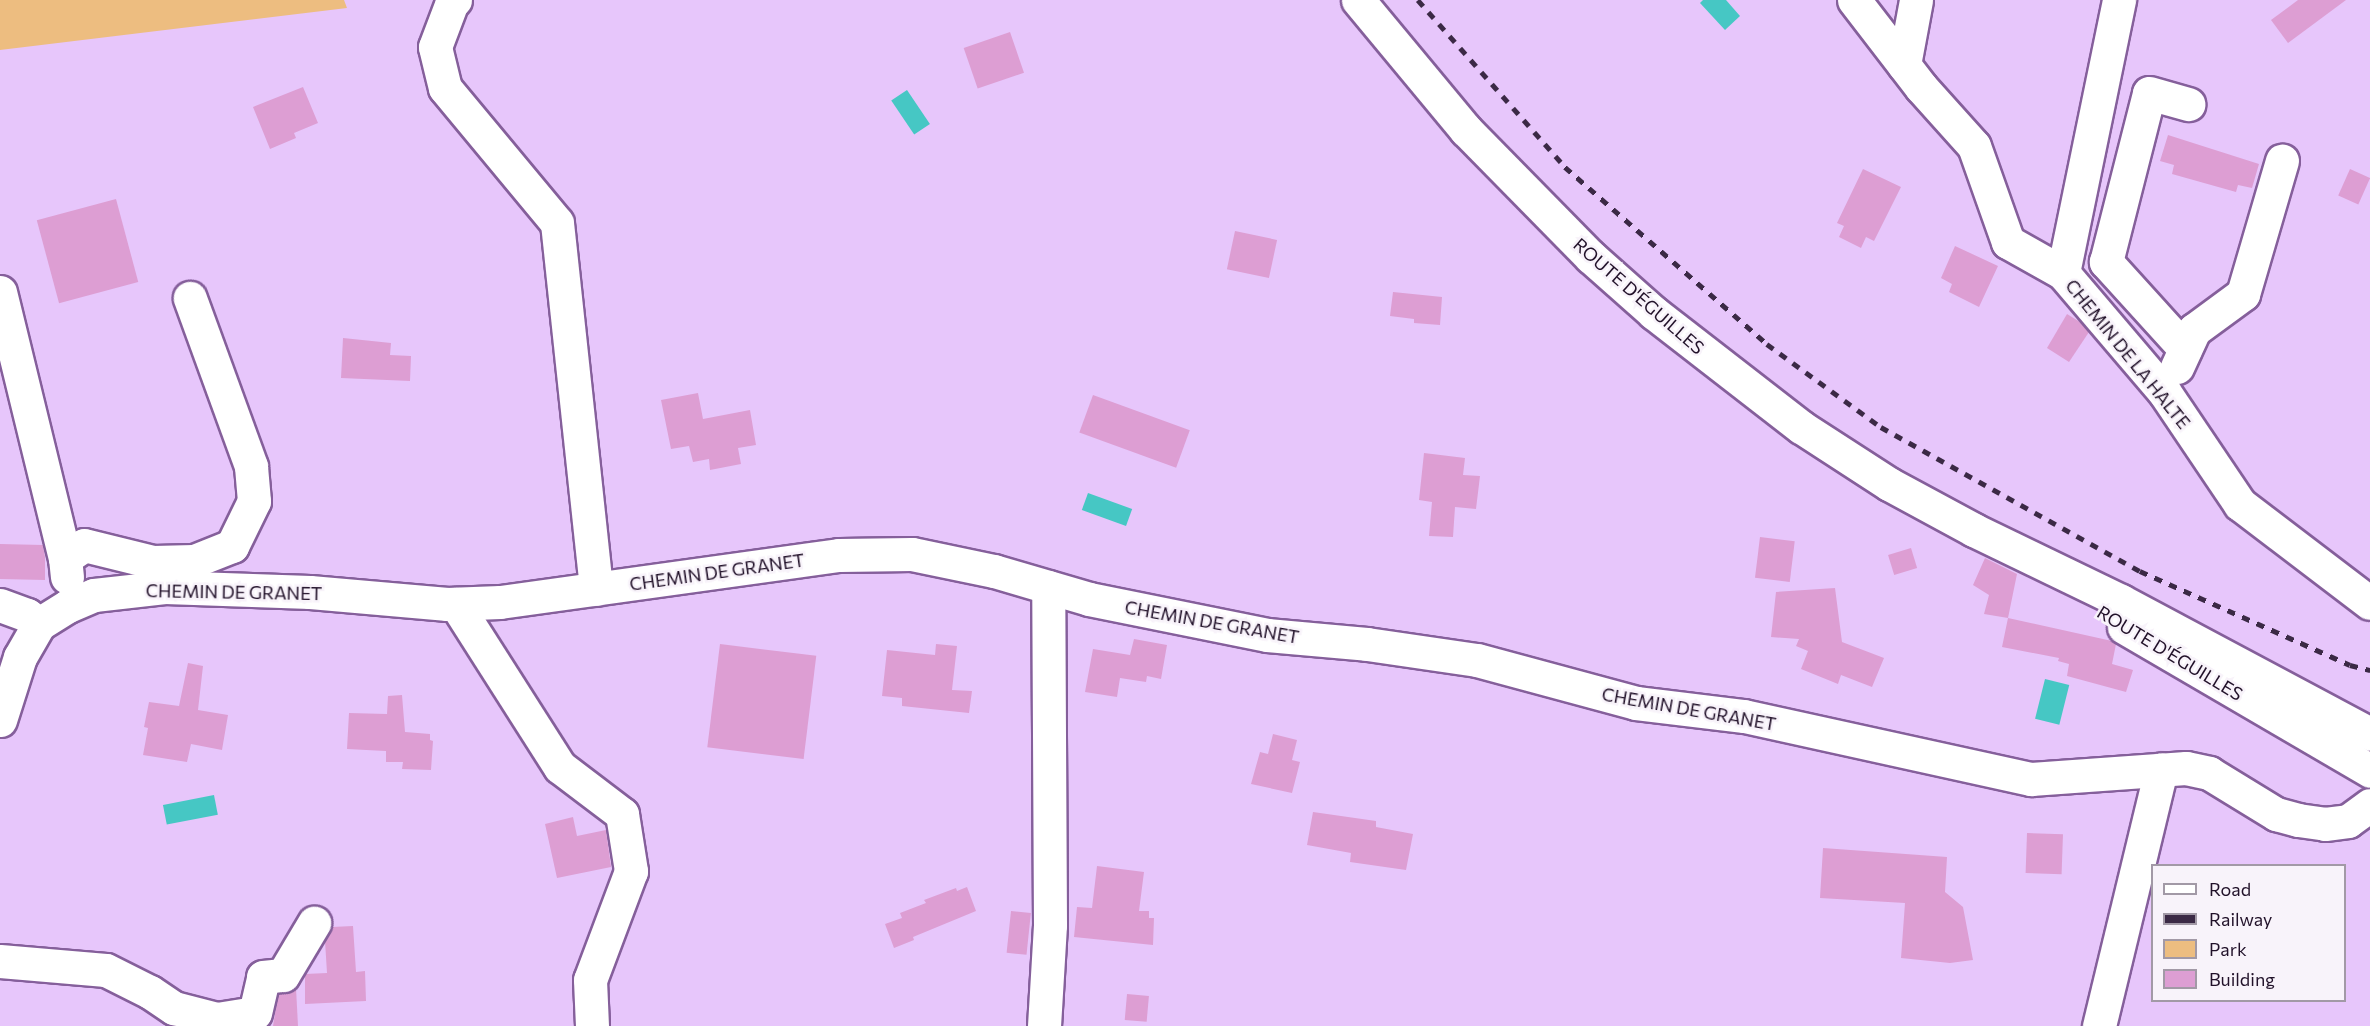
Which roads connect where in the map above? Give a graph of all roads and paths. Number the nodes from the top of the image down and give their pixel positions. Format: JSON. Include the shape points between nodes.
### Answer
{"nodes":[{"id":1,"x":455,"y":0,"type":"edge"},
{"id":2,"x":1358,"y":0,"type":"edge"},
{"id":3,"x":1854,"y":0,"type":"edge"},
{"id":4,"x":1916,"y":0,"type":"edge"},
{"id":5,"x":2119,"y":0,"type":"edge"},
{"id":6,"x":1904,"y":65,"type":"junction"},
{"id":7,"x":2188,"y":104,"type":"dead end"},
{"id":8,"x":2282,"y":161,"type":"dead end"},
{"id":9,"x":2063,"y":273,"type":"junction"},
{"id":10,"x":0,"y":291,"type":"edge"},
{"id":11,"x":190,"y":298,"type":"dead end"},
{"id":12,"x":2185,"y":349,"type":"junction"},
{"id":13,"x":2165,"y":393,"type":"junction"},
{"id":14,"x":1974,"y":530,"type":"junction"},
{"id":15,"x":65,"y":558,"type":"junction"},
{"id":16,"x":1048,"y":587,"type":"junction"},
{"id":17,"x":597,"y":589,"type":"junction"},
{"id":18,"x":2370,"y":603,"type":"edge"},
{"id":19,"x":456,"y":604,"type":"junction"},
{"id":20,"x":0,"y":606,"type":"edge"},
{"id":21,"x":68,"y":606,"type":"junction"},
{"id":22,"x":39,"y":624,"type":"junction"},
{"id":23,"x":0,"y":720,"type":"edge"},
{"id":24,"x":2370,"y":734,"type":"edge"},
{"id":25,"x":2161,"y":769,"type":"junction"},
{"id":26,"x":2370,"y":771,"type":"edge"},
{"id":27,"x":2370,"y":805,"type":"edge"},
{"id":28,"x":314,"y":923,"type":"dead end"},
{"id":29,"x":0,"y":961,"type":"edge"},
{"id":30,"x":594,"y":1026,"type":"edge"},
{"id":31,"x":1044,"y":1026,"type":"edge"},
{"id":32,"x":2099,"y":1026,"type":"edge"}],
"edges":[{"from":1,"to":17,"type":"street","via":[[435,47],[445,87],[557,223]]},
{"from":2,"to":14,"type":"street","name":"ROUTE D'ÉGUILLES","via":[[1466,130],[1591,257],[1654,312],[1801,427],[1888,484]]},
{"from":3,"to":6,"type":"street","name":"CHEMIN DE LA HALTE"},
{"from":4,"to":6,"type":"street"},
{"from":5,"to":9,"type":"street"},
{"from":6,"to":9,"type":"street","name":"CHEMIN DE LA HALTE","via":[[1974,146],[2008,242]]},
{"from":7,"to":12,"type":"street","via":[[2149,93],[2106,262]]},
{"from":8,"to":12,"type":"street","via":[[2243,294],[2194,330]]},
{"from":9,"to":13,"type":"street","name":"CHEMIN DE LA HALTE"},
{"from":10,"to":15,"type":"street"},
{"from":11,"to":15,"type":"street","via":[[251,466],[254,501],[232,546],[194,561],[153,562],[84,545]]},
{"from":12,"to":13,"type":"street"},
{"from":13,"to":18,"type":"street","name":"CHEMIN DE LA HALTE","via":[[2240,504]]},
{"from":14,"to":24,"type":"street","name":"ROUTE D'ÉGUILLES","via":[[2121,601]]},
{"from":14,"to":26,"type":"street","name":"ROUTE D'ÉGUILLES","via":[[2136,634]]},
{"from":15,"to":21,"type":"street"},
{"from":16,"to":17,"type":"street","name":"CHEMIN DE GRANET","via":[[912,554],[839,555]]},
{"from":16,"to":25,"type":"street","name":"CHEMIN DE GRANET","via":[[1267,635],[1477,660],[1636,703],[1744,717],[2031,779]]},
{"from":16,"to":31,"type":"street","via":[[1050,925]]},
{"from":17,"to":19,"type":"street","name":"CHEMIN DE GRANET"},
{"from":19,"to":21,"type":"street","name":"CHEMIN DE GRANET","via":[[310,592],[165,587],[94,595]]},
{"from":19,"to":30,"type":"street","via":[[560,767],[622,814],[631,871],[590,980]]},
{"from":20,"to":22,"type":"street","via":[[27,615]]},
{"from":21,"to":22,"type":"street","name":"CHEMIN DE GRANET"},
{"from":22,"to":23,"type":"street","name":"CHEMIN DE GRANET","via":[[20,657]]},
{"from":25,"to":27,"type":"street","name":"CHEMIN DE GRANET","via":[[2186,768],[2209,773],[2277,813],[2298,820],[2325,824],[2348,821]]},
{"from":25,"to":32,"type":"street"},
{"from":28,"to":29,"type":"street","via":[[283,975],[263,976],[255,1013],[217,1019],[174,1008],[105,970]]}]}
